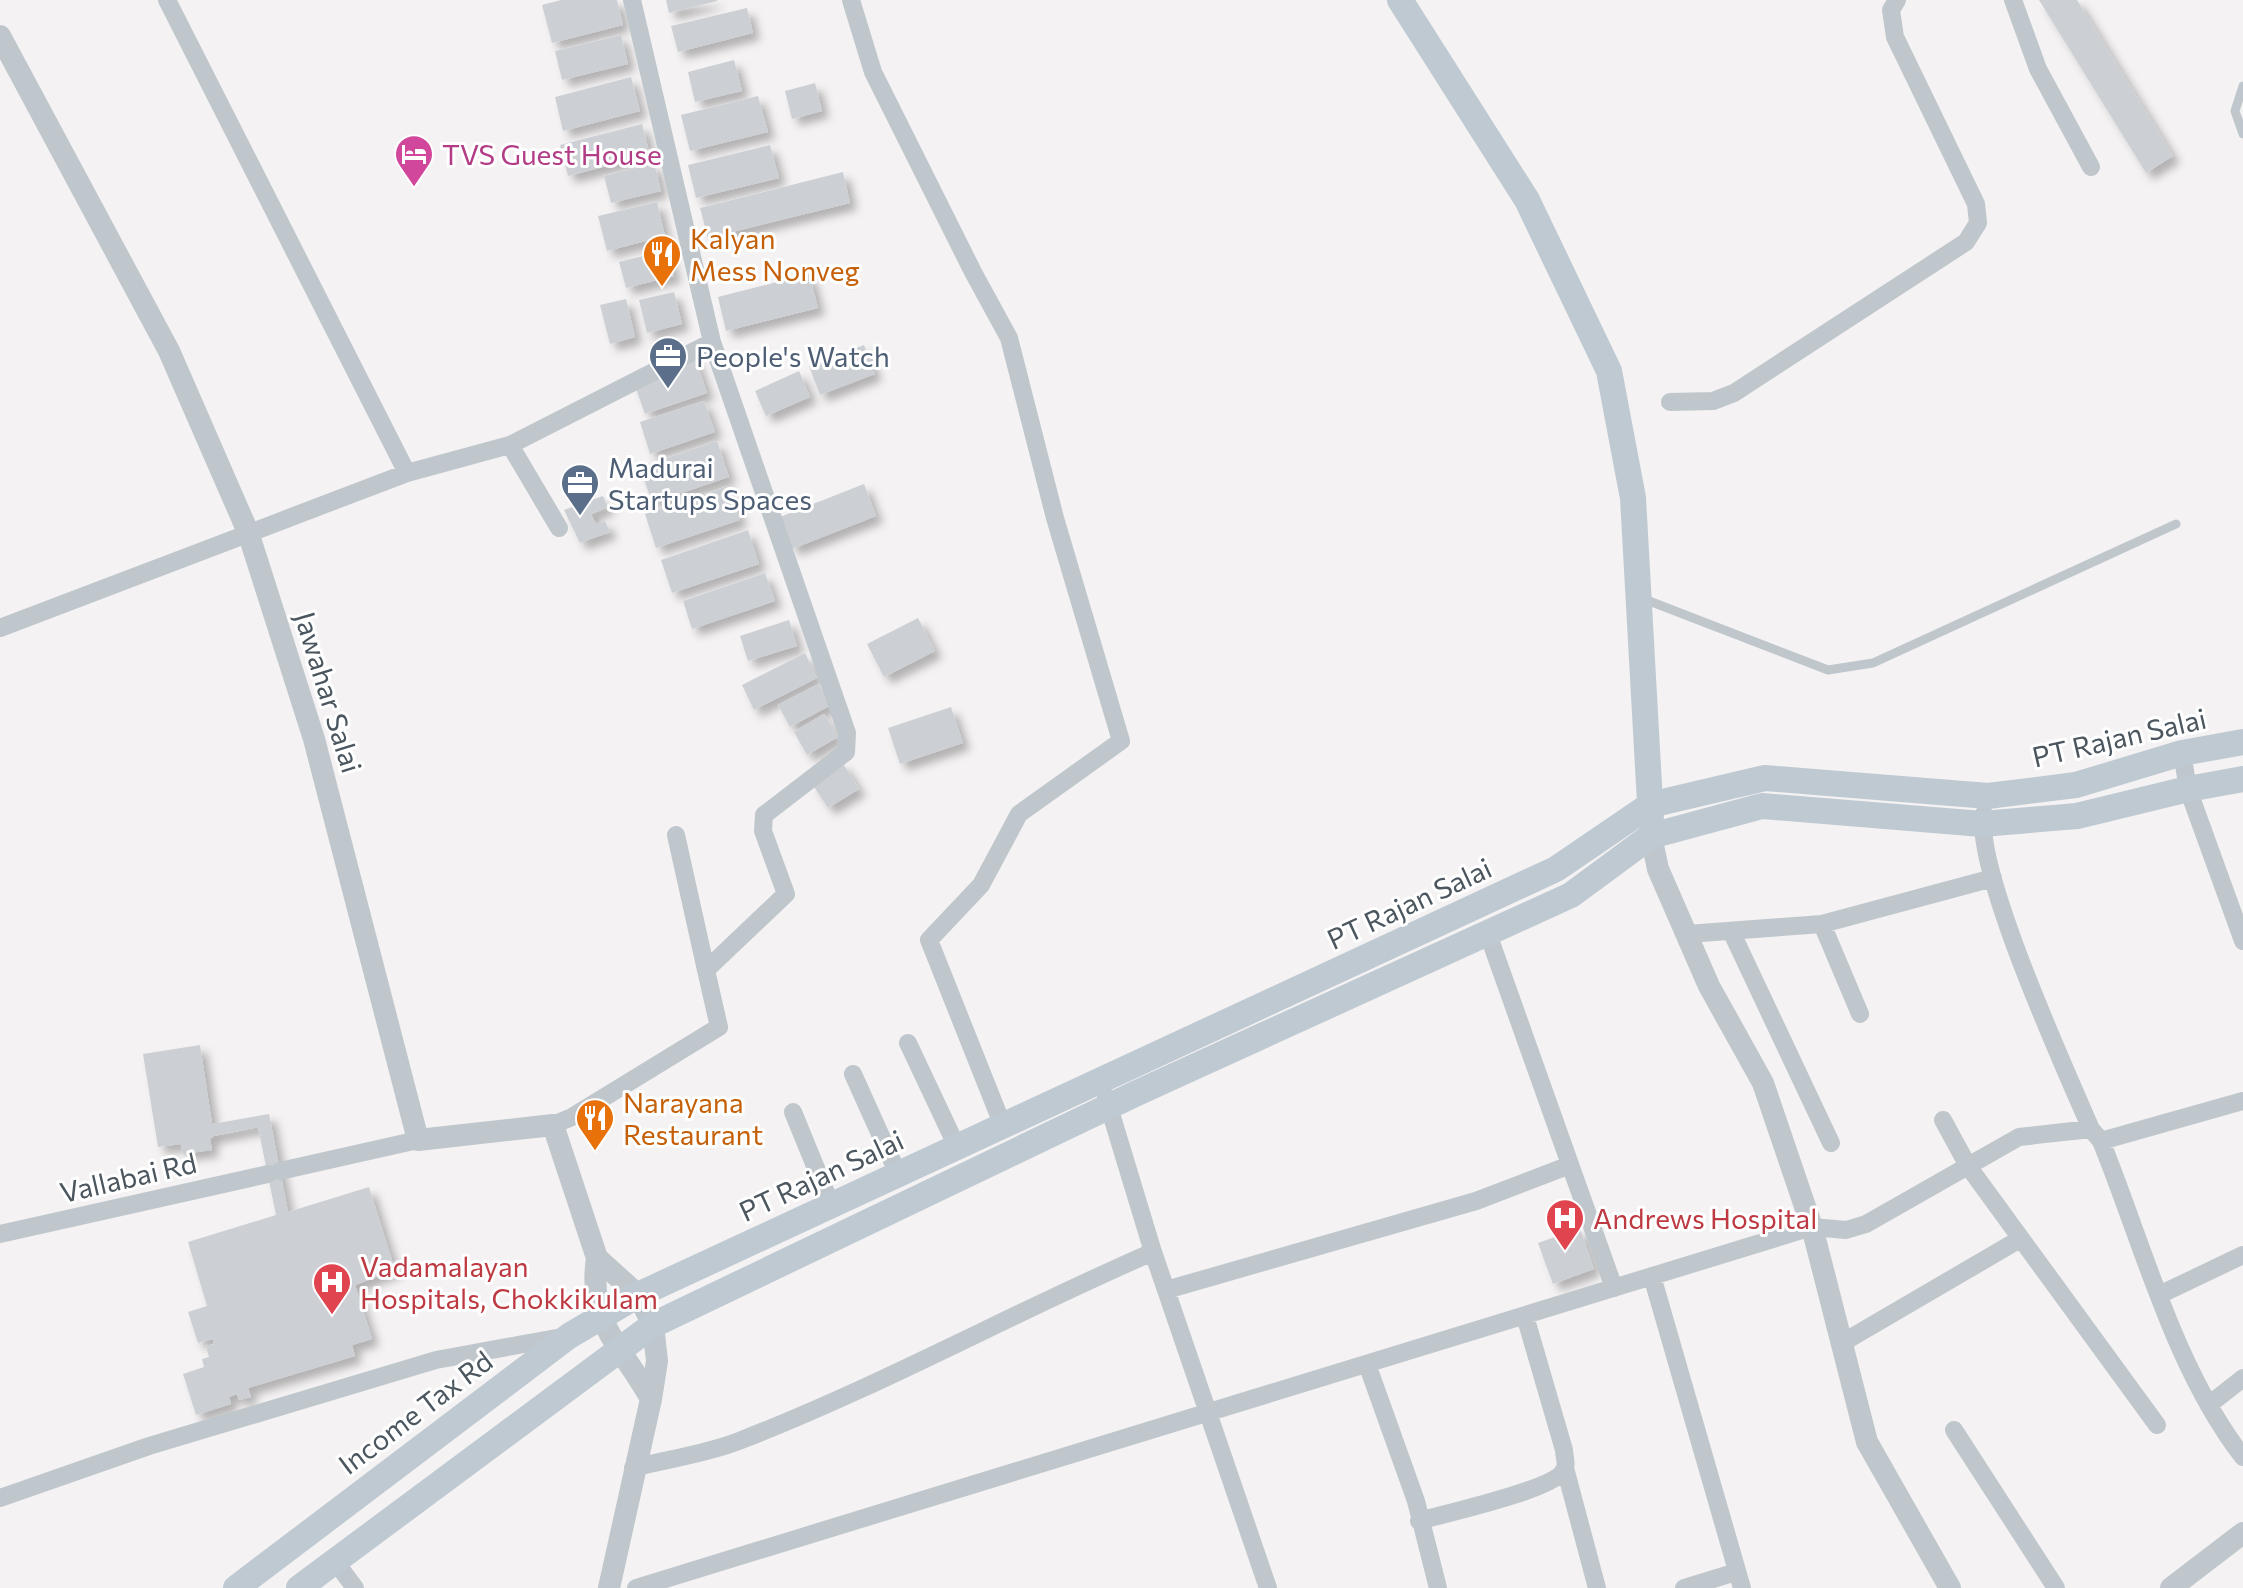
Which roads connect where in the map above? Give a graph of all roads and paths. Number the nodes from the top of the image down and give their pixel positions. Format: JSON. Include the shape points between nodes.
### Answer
{"nodes":[{"id":1,"x":167,"y":0,"type":"edge"},
{"id":2,"x":632,"y":0,"type":"edge"},
{"id":3,"x":851,"y":0,"type":"edge"},
{"id":4,"x":1400,"y":0,"type":"edge"},
{"id":5,"x":1897,"y":0,"type":"edge"},
{"id":6,"x":2013,"y":0,"type":"edge"},
{"id":7,"x":0,"y":36,"type":"edge"},
{"id":8,"x":2243,"y":86,"type":"edge"},
{"id":9,"x":2243,"y":134,"type":"edge"},
{"id":10,"x":2091,"y":167,"type":"dead end"},
{"id":11,"x":712,"y":342,"type":"junction"},
{"id":12,"x":1670,"y":402,"type":"dead end"},
{"id":13,"x":510,"y":445,"type":"junction"},
{"id":14,"x":407,"y":473,"type":"junction"},
{"id":15,"x":2176,"y":524,"type":"dead end"},
{"id":16,"x":559,"y":528,"type":"dead end"},
{"id":17,"x":248,"y":532,"type":"junction"},
{"id":18,"x":1637,"y":596,"type":"junction"},
{"id":19,"x":0,"y":628,"type":"edge"},
{"id":20,"x":2243,"y":742,"type":"edge"},
{"id":21,"x":2182,"y":753,"type":"junction"},
{"id":22,"x":2243,"y":779,"type":"edge"},
{"id":23,"x":2188,"y":789,"type":"junction"},
{"id":24,"x":1988,"y":796,"type":"junction"},
{"id":25,"x":1650,"y":805,"type":"junction"},
{"id":26,"x":1982,"y":824,"type":"junction"},
{"id":27,"x":676,"y":835,"type":"dead end"},
{"id":28,"x":1651,"y":836,"type":"junction"},
{"id":29,"x":1993,"y":878,"type":"junction"},
{"id":30,"x":1822,"y":924,"type":"junction"},
{"id":31,"x":1487,"y":931,"type":"junction"},
{"id":32,"x":1731,"y":931,"type":"junction"},
{"id":33,"x":1687,"y":934,"type":"junction"},
{"id":34,"x":2243,"y":941,"type":"edge"},
{"id":35,"x":706,"y":970,"type":"junction"},
{"id":36,"x":1343,"y":984,"type":"junction"},
{"id":37,"x":1860,"y":1014,"type":"dead end"},
{"id":38,"x":908,"y":1043,"type":"dead end"},
{"id":39,"x":853,"y":1074,"type":"dead end"},
{"id":40,"x":1105,"y":1095,"type":"junction"},
{"id":41,"x":2243,"y":1101,"type":"edge"},
{"id":42,"x":793,"y":1112,"type":"dead end"},
{"id":43,"x":1943,"y":1120,"type":"dead end"},
{"id":44,"x":553,"y":1125,"type":"junction"},
{"id":45,"x":1003,"y":1126,"type":"junction"},
{"id":46,"x":2096,"y":1135,"type":"junction"},
{"id":47,"x":418,"y":1140,"type":"junction"},
{"id":48,"x":1831,"y":1143,"type":"dead end"},
{"id":49,"x":957,"y":1147,"type":"junction"},
{"id":50,"x":1570,"y":1165,"type":"junction"},
{"id":51,"x":1968,"y":1166,"type":"junction"},
{"id":52,"x":898,"y":1174,"type":"junction"},
{"id":53,"x":831,"y":1205,"type":"junction"},
{"id":54,"x":1812,"y":1227,"type":"junction"},
{"id":55,"x":0,"y":1234,"type":"edge"},
{"id":56,"x":2020,"y":1239,"type":"junction"},
{"id":57,"x":1153,"y":1252,"type":"junction"},
{"id":58,"x":2243,"y":1255,"type":"edge"},
{"id":59,"x":597,"y":1258,"type":"junction"},
{"id":60,"x":1652,"y":1276,"type":"junction"},
{"id":61,"x":1614,"y":1288,"type":"junction"},
{"id":62,"x":1166,"y":1290,"type":"junction"},
{"id":63,"x":638,"y":1295,"type":"junction"},
{"id":64,"x":2159,"y":1295,"type":"junction"},
{"id":65,"x":1525,"y":1316,"type":"junction"},
{"id":66,"x":599,"y":1317,"type":"junction"},
{"id":67,"x":653,"y":1325,"type":"junction"},
{"id":68,"x":569,"y":1336,"type":"junction"},
{"id":69,"x":1842,"y":1343,"type":"junction"},
{"id":70,"x":617,"y":1350,"type":"junction"},
{"id":71,"x":1367,"y":1364,"type":"junction"},
{"id":72,"x":2243,"y":1378,"type":"edge"},
{"id":73,"x":651,"y":1399,"type":"junction"},
{"id":74,"x":2210,"y":1404,"type":"junction"},
{"id":75,"x":1209,"y":1413,"type":"junction"},
{"id":76,"x":2157,"y":1425,"type":"dead end"},
{"id":77,"x":1954,"y":1430,"type":"dead end"},
{"id":78,"x":2243,"y":1457,"type":"edge"},
{"id":79,"x":633,"y":1468,"type":"junction"},
{"id":80,"x":1565,"y":1468,"type":"junction"},
{"id":81,"x":0,"y":1498,"type":"edge"},
{"id":82,"x":1419,"y":1521,"type":"junction"},
{"id":83,"x":2243,"y":1533,"type":"edge"},
{"id":84,"x":335,"y":1561,"type":"junction"},
{"id":85,"x":1739,"y":1580,"type":"edge"},
{"id":86,"x":236,"y":1588,"type":"edge"},
{"id":87,"x":299,"y":1588,"type":"edge"},
{"id":88,"x":355,"y":1588,"type":"edge"},
{"id":89,"x":609,"y":1588,"type":"edge"},
{"id":90,"x":636,"y":1588,"type":"edge"},
{"id":91,"x":1268,"y":1588,"type":"edge"},
{"id":92,"x":1438,"y":1588,"type":"edge"},
{"id":93,"x":1597,"y":1588,"type":"edge"},
{"id":94,"x":1684,"y":1588,"type":"edge"},
{"id":95,"x":1950,"y":1588,"type":"edge"},
{"id":96,"x":2056,"y":1588,"type":"edge"},
{"id":97,"x":2171,"y":1588,"type":"edge"}],
"edges":[{"from":1,"to":14,"type":"street"},
{"from":2,"to":11,"type":"street"},
{"from":3,"to":45,"type":"street","via":[[873,72],[1009,338],[1121,741],[1019,814],[981,885],[929,940]]},
{"from":4,"to":18,"type":"main road","via":[[1527,200],[1609,371],[1633,498]]},
{"from":5,"to":12,"type":"street","via":[[1891,10],[1895,37],[1976,204],[1978,223],[1966,242],[1734,393],[1713,401]]},
{"from":6,"to":10,"type":"street","via":[[2038,69]]},
{"from":7,"to":17,"type":"street","name":"Jawahar Salai","via":[[169,351]]},
{"from":8,"to":9,"type":"lane","via":[[2235,111]]},
{"from":11,"to":13,"type":"street"},
{"from":11,"to":35,"type":"street","via":[[847,733],[846,752],[764,815],[763,831],[786,894]]},
{"from":13,"to":14,"type":"street"},
{"from":13,"to":16,"type":"street"},
{"from":14,"to":17,"type":"street"},
{"from":15,"to":18,"type":"lane","via":[[1848,670],[1828,670]]},
{"from":17,"to":19,"type":"street"},
{"from":17,"to":47,"type":"street","name":"Jawahar Salai","via":[[314,739]]},
{"from":18,"to":25,"type":"main road"},
{"from":20,"to":21,"type":"main road","name":"PT Rajan Salai"},
{"from":21,"to":23,"type":"street"},
{"from":21,"to":24,"type":"main road","name":"PT Rajan Salai","via":[[2076,785]]},
{"from":22,"to":23,"type":"main road","name":"PT Rajan Salai"},
{"from":23,"to":26,"type":"main road","name":"PT Rajan Salai","via":[[2077,816]]},
{"from":23,"to":34,"type":"street"},
{"from":24,"to":25,"type":"main road","name":"PT Rajan Salai","via":[[1765,778]]},
{"from":24,"to":26,"type":"street"},
{"from":25,"to":28,"type":"main road"},
{"from":25,"to":36,"type":"main road","name":"PT Rajan Salai","via":[[1556,869]]},
{"from":26,"to":28,"type":"main road","name":"PT Rajan Salai","via":[[1762,806]]},
{"from":26,"to":29,"type":"street"},
{"from":27,"to":35,"type":"street"},
{"from":28,"to":31,"type":"main road","name":"PT Rajan Salai","via":[[1571,895]]},
{"from":28,"to":33,"type":"street","via":[[1658,869]]},
{"from":29,"to":30,"type":"street"},
{"from":29,"to":46,"type":"street","via":[[2051,1038]]},
{"from":30,"to":32,"type":"street"},
{"from":30,"to":37,"type":"street"},
{"from":31,"to":36,"type":"main road","name":"PT Rajan Salai"},
{"from":31,"to":50,"type":"street"},
{"from":32,"to":33,"type":"street"},
{"from":32,"to":48,"type":"street"},
{"from":33,"to":54,"type":"street","via":[[1709,986],[1763,1083]]},
{"from":35,"to":44,"type":"street","via":[[719,1027]]},
{"from":36,"to":40,"type":"main road","name":"PT Rajan Salai"},
{"from":38,"to":49,"type":"street"},
{"from":39,"to":52,"type":"street"},
{"from":40,"to":45,"type":"main road","name":"PT Rajan Salai"},
{"from":40,"to":57,"type":"street"},
{"from":40,"to":67,"type":"main road","name":"PT Rajan Salai"},
{"from":41,"to":46,"type":"street"},
{"from":42,"to":53,"type":"street"},
{"from":43,"to":51,"type":"street"},
{"from":44,"to":47,"type":"street"},
{"from":44,"to":59,"type":"street"},
{"from":45,"to":49,"type":"main road","name":"PT Rajan Salai"},
{"from":46,"to":51,"type":"street","via":[[2019,1137]]},
{"from":46,"to":64,"type":"street"},
{"from":47,"to":55,"type":"street","name":"Vallabai Rd"},
{"from":49,"to":52,"type":"main road","name":"PT Rajan Salai"},
{"from":50,"to":61,"type":"street"},
{"from":50,"to":62,"type":"street","via":[[1476,1201]]},
{"from":51,"to":54,"type":"street","via":[[1866,1224],[1846,1230]]},
{"from":51,"to":56,"type":"street"},
{"from":52,"to":53,"type":"main road","name":"PT Rajan Salai"},
{"from":53,"to":63,"type":"main road","name":"PT Rajan Salai"},
{"from":54,"to":60,"type":"street"},
{"from":54,"to":69,"type":"street"},
{"from":56,"to":69,"type":"street"},
{"from":56,"to":76,"type":"street"},
{"from":57,"to":62,"type":"street"},
{"from":57,"to":79,"type":"street","via":[[1044,1299],[961,1344],[736,1442]]},
{"from":58,"to":64,"type":"street"},
{"from":59,"to":63,"type":"street"},
{"from":59,"to":66,"type":"street","via":[[593,1283]]},
{"from":60,"to":61,"type":"street"},
{"from":60,"to":85,"type":"street"},
{"from":61,"to":65,"type":"street"},
{"from":62,"to":75,"type":"street"},
{"from":63,"to":66,"type":"main road","name":"Income Tax Rd"},
{"from":63,"to":67,"type":"street"},
{"from":64,"to":74,"type":"street"},
{"from":65,"to":71,"type":"street"},
{"from":65,"to":80,"type":"street"},
{"from":66,"to":68,"type":"main road","name":"Income Tax Rd"},
{"from":66,"to":70,"type":"street"},
{"from":67,"to":70,"type":"main road"},
{"from":67,"to":73,"type":"street","via":[[657,1361]]},
{"from":68,"to":81,"type":"street","via":[[436,1360],[149,1446]]},
{"from":68,"to":86,"type":"main road","name":"Income Tax Rd"},
{"from":69,"to":95,"type":"street","via":[[1867,1442]]},
{"from":70,"to":73,"type":"street"},
{"from":70,"to":84,"type":"main road"},
{"from":71,"to":75,"type":"street"},
{"from":71,"to":82,"type":"street"},
{"from":72,"to":74,"type":"street"},
{"from":73,"to":79,"type":"street"},
{"from":74,"to":78,"type":"street"},
{"from":75,"to":90,"type":"street"},
{"from":75,"to":91,"type":"street"},
{"from":77,"to":96,"type":"street"},
{"from":79,"to":89,"type":"street"},
{"from":80,"to":82,"type":"street","via":[[1559,1477],[1534,1488]]},
{"from":80,"to":93,"type":"street"},
{"from":82,"to":92,"type":"street"},
{"from":83,"to":97,"type":"street"},
{"from":84,"to":87,"type":"main road"},
{"from":84,"to":88,"type":"street"},
{"from":85,"to":94,"type":"street"}]}
